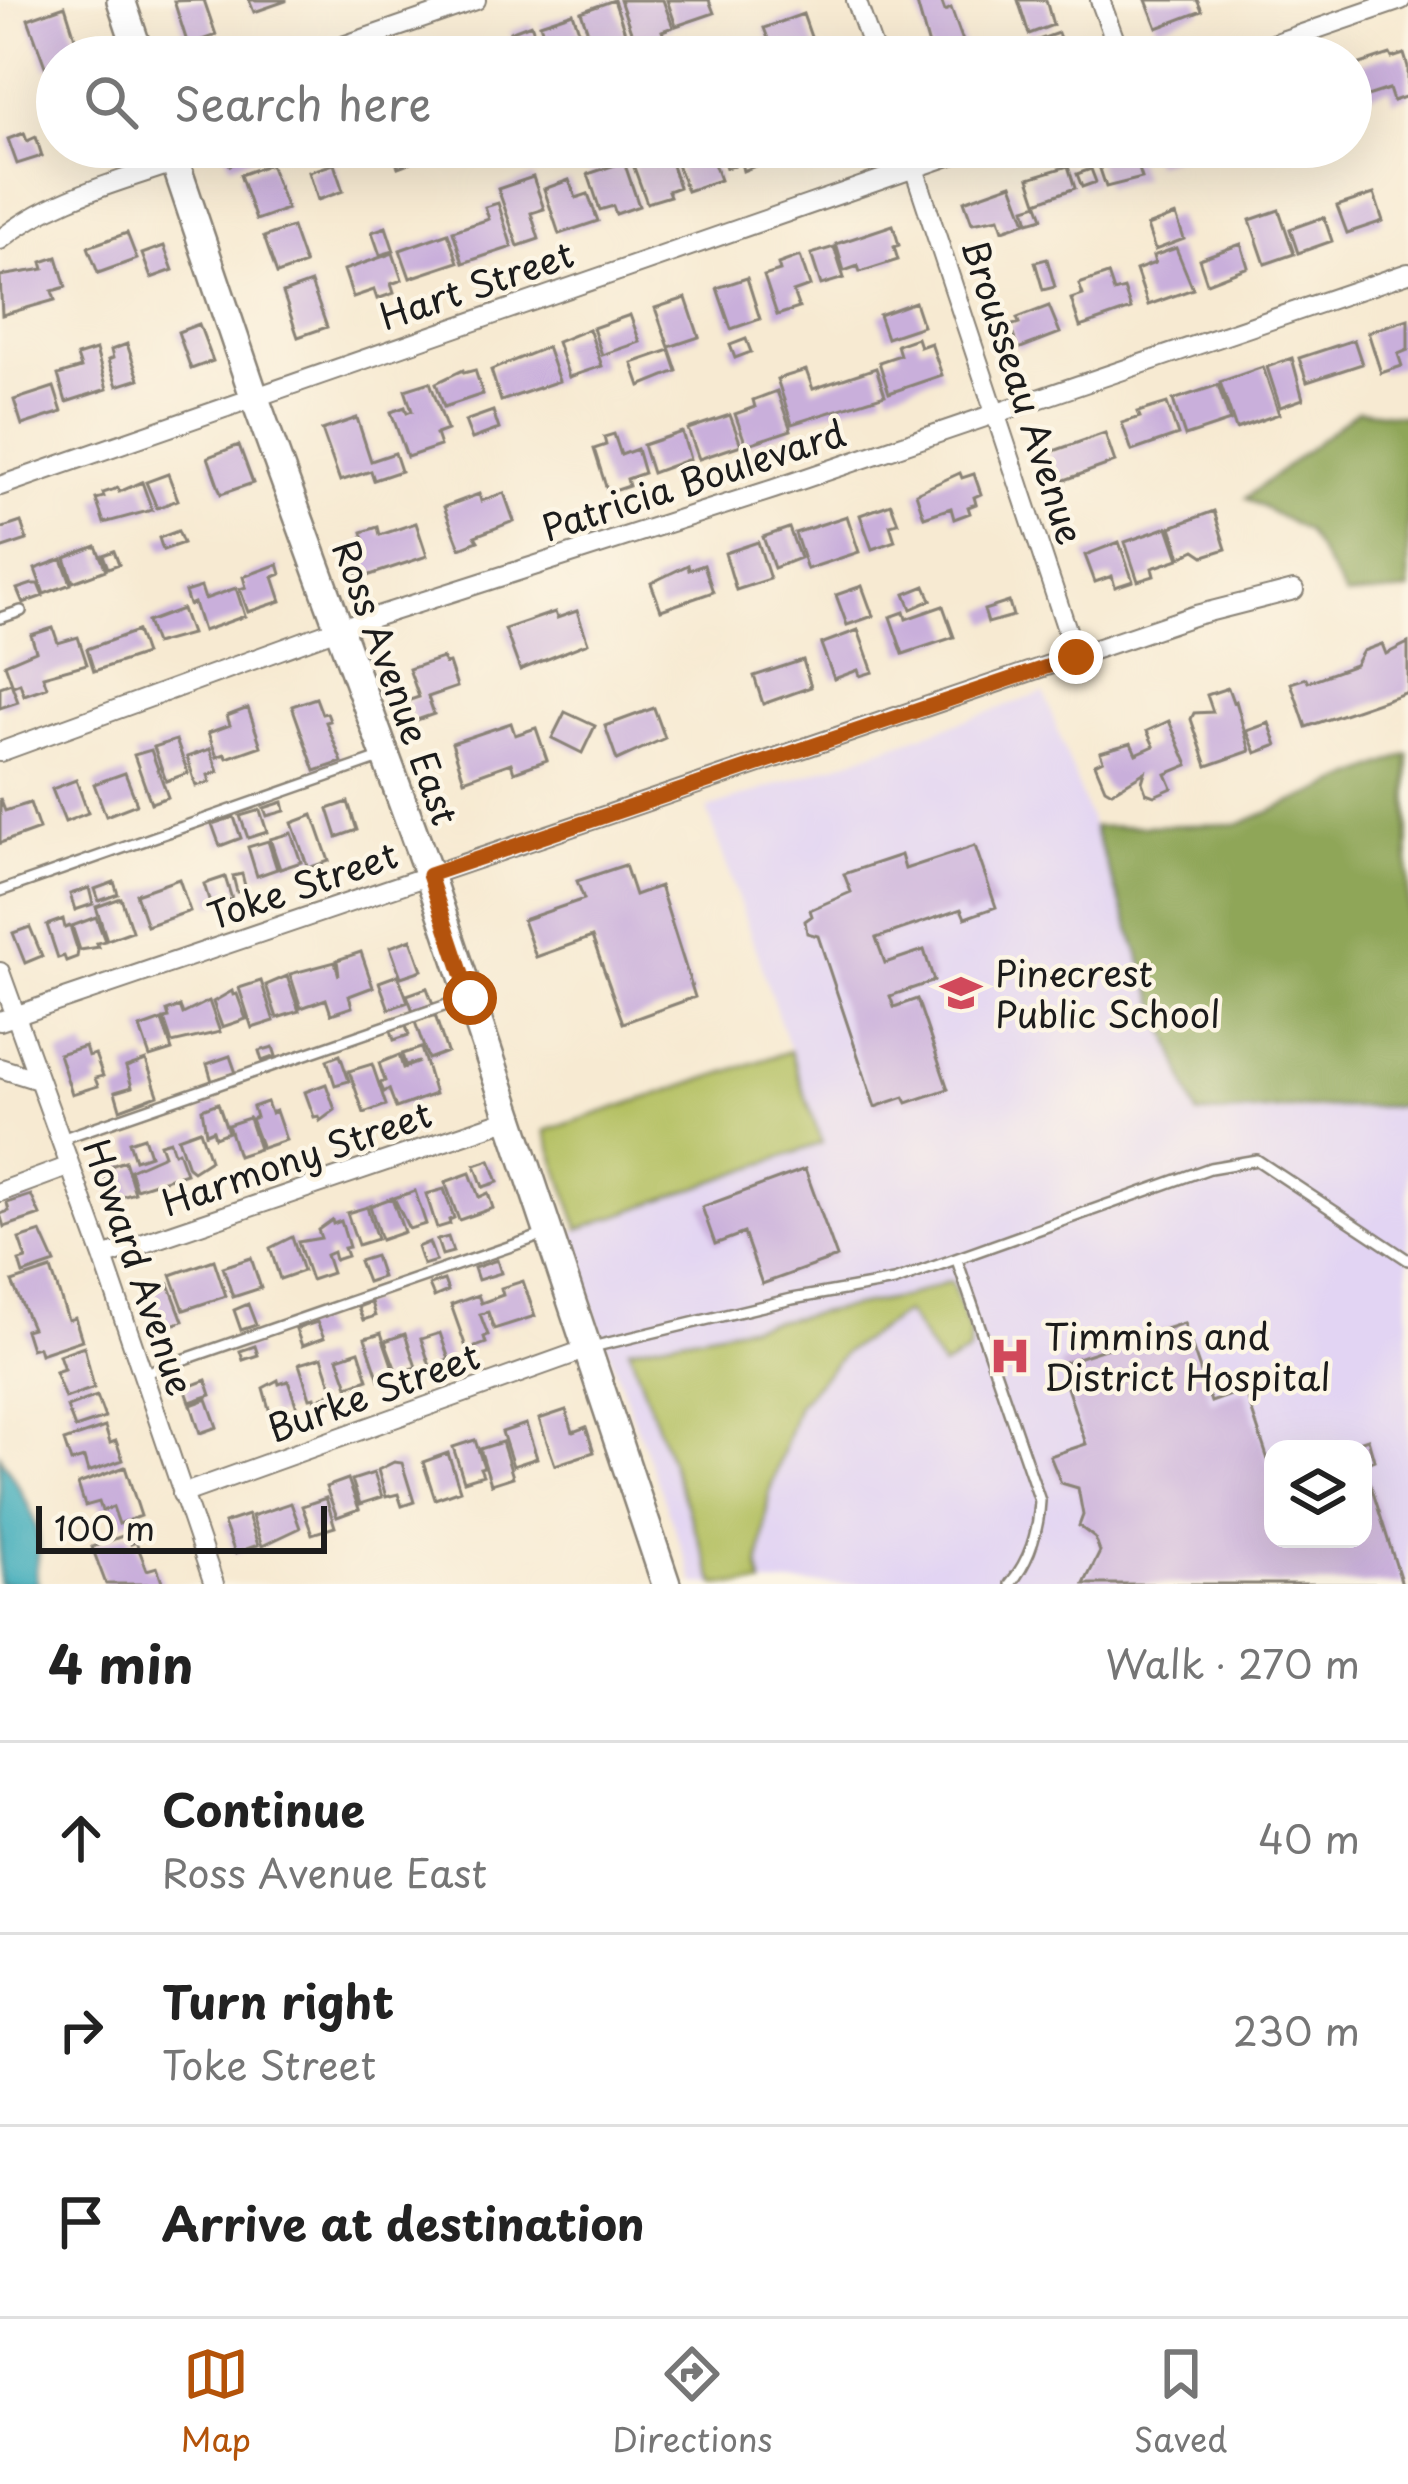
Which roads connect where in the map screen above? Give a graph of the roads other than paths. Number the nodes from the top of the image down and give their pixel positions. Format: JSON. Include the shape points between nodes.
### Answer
{"nodes":[{"id":1,"x":121,"y":0,"type":"edge"},
{"id":2,"x":476,"y":0,"type":"edge"},
{"id":3,"x":856,"y":0,"type":"edge"},
{"id":4,"x":1100,"y":0,"type":"edge"},
{"id":5,"x":1401,"y":0,"type":"edge"},
{"id":6,"x":1359,"y":7,"type":"edge"},
{"id":7,"x":133,"y":36,"type":"edge"},
{"id":8,"x":372,"y":36,"type":"edge"},
{"id":9,"x":869,"y":36,"type":"edge"},
{"id":10,"x":1113,"y":36,"type":"edge"},
{"id":11,"x":1287,"y":36,"type":"edge"},
{"id":12,"x":143,"y":168,"type":"edge"},
{"id":13,"x":177,"y":168,"type":"edge"},
{"id":14,"x":914,"y":168,"type":"joint"},
{"id":15,"x":0,"y":240,"type":"edge"},
{"id":16,"x":1408,"y":273,"type":"edge"},
{"id":17,"x":254,"y":396,"type":"junction"},
{"id":18,"x":998,"y":413,"type":"junction"},
{"id":19,"x":0,"y":486,"type":"edge"},
{"id":20,"x":1294,"y":590,"type":"dead end"},
{"id":21,"x":21,"y":611,"type":"dead end"},
{"id":22,"x":0,"y":618,"type":"edge"},
{"id":23,"x":340,"y":628,"type":"junction"},
{"id":24,"x":1076,"y":657,"type":"junction"},
{"id":25,"x":0,"y":752,"type":"edge"},
{"id":26,"x":386,"y":755,"type":"junction"},
{"id":27,"x":429,"y":875,"type":"junction"},
{"id":28,"x":0,"y":892,"type":"edge"},
{"id":29,"x":0,"y":972,"type":"edge"},
{"id":30,"x":470,"y":998,"type":"junction"},
{"id":31,"x":8,"y":1019,"type":"edge"},
{"id":32,"x":0,"y":1068,"type":"edge"},
{"id":33,"x":38,"y":1080,"type":"junction"},
{"id":34,"x":510,"y":1119,"type":"junction"},
{"id":35,"x":62,"y":1138,"type":"junction"},
{"id":36,"x":70,"y":1166,"type":"junction"},
{"id":37,"x":0,"y":1192,"type":"edge"},
{"id":38,"x":548,"y":1234,"type":"junction"},
{"id":39,"x":103,"y":1257,"type":"junction"},
{"id":40,"x":957,"y":1259,"type":"junction"},
{"id":41,"x":1408,"y":1260,"type":"edge"},
{"id":42,"x":587,"y":1349,"type":"junction"},
{"id":43,"x":142,"y":1374,"type":"junction"},
{"id":44,"x":182,"y":1494,"type":"junction"},
{"id":45,"x":214,"y":1584,"type":"edge"},
{"id":46,"x":666,"y":1584,"type":"edge"},
{"id":47,"x":1010,"y":1584,"type":"edge"}],
"edges":[{"from":1,"to":7,"type":"main road"},
{"from":2,"to":8,"type":"street"},
{"from":3,"to":9,"type":"street"},
{"from":4,"to":10,"type":"street"},
{"from":5,"to":6,"type":"street"},
{"from":6,"to":11,"type":"street"},
{"from":12,"to":15,"type":"street","via":[[26,219]]},
{"from":13,"to":17,"type":"main road","name":"Ross Avenue East"},
{"from":14,"to":17,"type":"street","name":"Hart Street"},
{"from":14,"to":18,"type":"street","name":"Brousseau Avenue"},
{"from":16,"to":18,"type":"street","name":"Patricia Boulevard"},
{"from":17,"to":19,"type":"street","name":"Hart Street"},
{"from":17,"to":23,"type":"main road","name":"Ross Avenue East"},
{"from":18,"to":23,"type":"street","name":"Patricia Boulevard"},
{"from":18,"to":24,"type":"street","name":"Brousseau Avenue"},
{"from":20,"to":24,"type":"street","name":"Toke Street"},
{"from":21,"to":22,"type":"lane"},
{"from":23,"to":25,"type":"street","name":"Patricia Boulevard"},
{"from":23,"to":26,"type":"main road","name":"Ross Avenue East"},
{"from":24,"to":27,"type":"street","name":"Toke Street"},
{"from":26,"to":27,"type":"main road","name":"Ross Avenue East"},
{"from":26,"to":28,"type":"lane"},
{"from":27,"to":30,"type":"main road","name":"Ross Avenue East"},
{"from":27,"to":31,"type":"street","name":"Toke Street"},
{"from":29,"to":31,"type":"street","name":"Howard Avenue"},
{"from":30,"to":34,"type":"main road","name":"Ross Avenue East"},
{"from":30,"to":35,"type":"lane"},
{"from":31,"to":33,"type":"street","name":"Howard Avenue"},
{"from":32,"to":33,"type":"street"},
{"from":33,"to":35,"type":"street","name":"Howard Avenue"},
{"from":34,"to":38,"type":"main road","name":"Ross Avenue East"},
{"from":34,"to":39,"type":"street","name":"Harmony Street"},
{"from":35,"to":36,"type":"street","name":"Howard Avenue"},
{"from":36,"to":37,"type":"street"},
{"from":36,"to":39,"type":"street","name":"Howard Avenue"},
{"from":38,"to":42,"type":"main road","name":"Ross Avenue East"},
{"from":38,"to":43,"type":"lane"},
{"from":39,"to":43,"type":"street","name":"Howard Avenue"},
{"from":40,"to":41,"type":"lane","via":[[1210,1168],[1258,1160]]},
{"from":40,"to":42,"type":"lane","via":[[894,1281]]},
{"from":40,"to":47,"type":"lane","via":[[1040,1501],[1034,1540]]},
{"from":42,"to":44,"type":"street","name":"Burke Street"},
{"from":42,"to":46,"type":"main road","name":"Ross Avenue East"},
{"from":43,"to":44,"type":"street","name":"Howard Avenue"},
{"from":44,"to":45,"type":"street","name":"Howard Avenue"}]}
